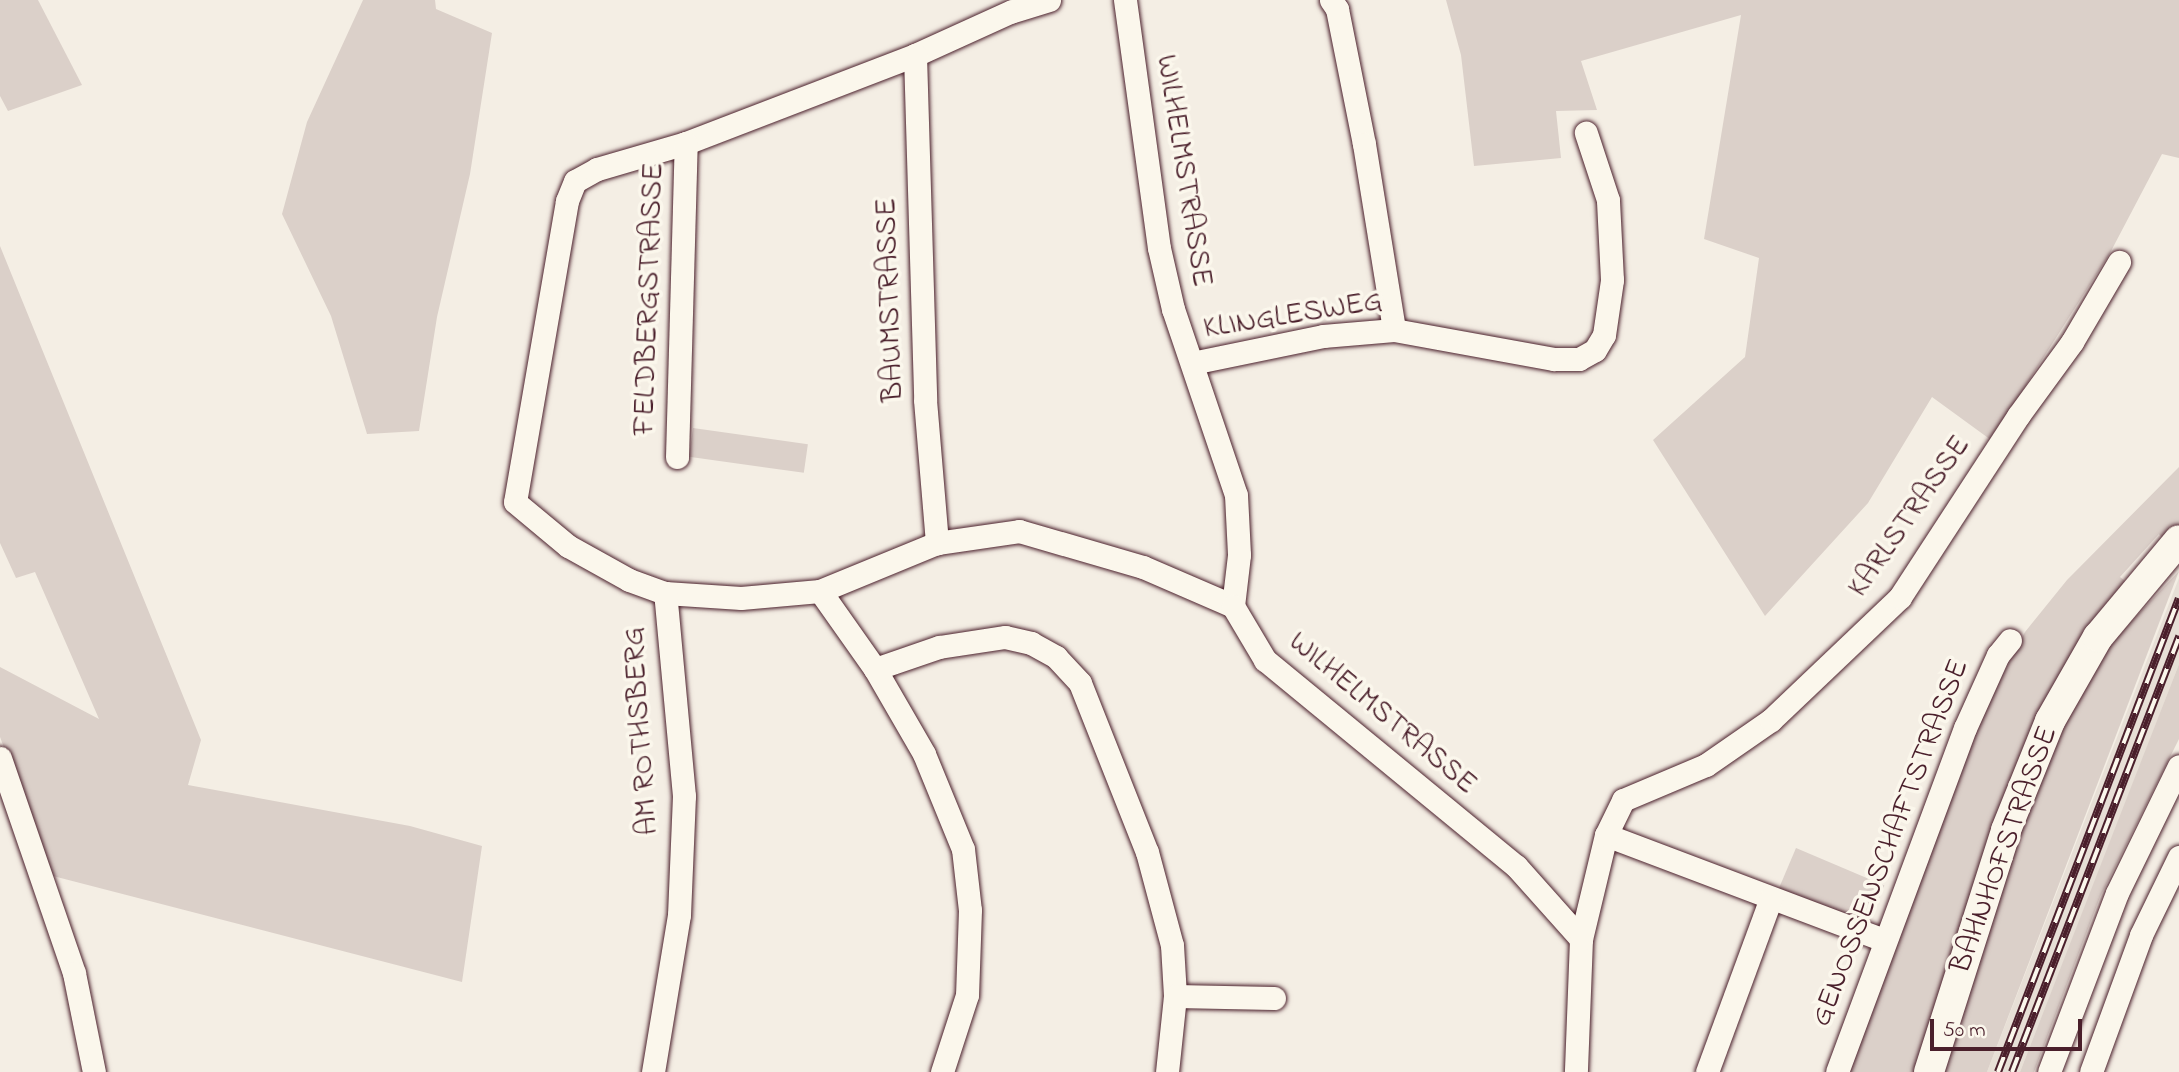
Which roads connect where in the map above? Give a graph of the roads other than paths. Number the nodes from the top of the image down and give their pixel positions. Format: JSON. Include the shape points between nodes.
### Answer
{"nodes":[{"id":1,"x":1049,"y":0,"type":"edge"},
{"id":2,"x":1125,"y":0,"type":"edge"},
{"id":3,"x":1331,"y":0,"type":"edge"},
{"id":4,"x":915,"y":55,"type":"junction"},
{"id":5,"x":1586,"y":132,"type":"dead end"},
{"id":6,"x":686,"y":143,"type":"junction"},
{"id":7,"x":2119,"y":262,"type":"dead end"},
{"id":8,"x":1394,"y":330,"type":"junction"},
{"id":9,"x":1192,"y":363,"type":"junction"},
{"id":10,"x":677,"y":457,"type":"dead end"},
{"id":11,"x":2179,"y":540,"type":"edge"},
{"id":12,"x":937,"y":543,"type":"junction"},
{"id":13,"x":820,"y":591,"type":"junction"},
{"id":14,"x":665,"y":593,"type":"junction"},
{"id":15,"x":1233,"y":606,"type":"junction"},
{"id":16,"x":2010,"y":640,"type":"dead end"},
{"id":17,"x":875,"y":669,"type":"junction"},
{"id":18,"x":0,"y":758,"type":"edge"},
{"id":19,"x":2179,"y":766,"type":"edge"},
{"id":20,"x":1606,"y":835,"type":"junction"},
{"id":21,"x":2179,"y":857,"type":"edge"},
{"id":22,"x":1771,"y":898,"type":"junction"},
{"id":23,"x":1581,"y":939,"type":"junction"},
{"id":24,"x":1884,"y":940,"type":"junction"},
{"id":25,"x":1175,"y":996,"type":"junction"},
{"id":26,"x":1275,"y":998,"type":"dead end"},
{"id":27,"x":94,"y":1072,"type":"edge"},
{"id":28,"x":653,"y":1072,"type":"edge"},
{"id":29,"x":942,"y":1072,"type":"edge"},
{"id":30,"x":1167,"y":1072,"type":"edge"},
{"id":31,"x":1576,"y":1072,"type":"edge"},
{"id":32,"x":1707,"y":1072,"type":"edge"},
{"id":33,"x":1837,"y":1072,"type":"edge"},
{"id":34,"x":1929,"y":1072,"type":"edge"},
{"id":35,"x":2049,"y":1072,"type":"edge"},
{"id":36,"x":2091,"y":1072,"type":"edge"}],
"edges":[{"from":1,"to":4,"type":"street","via":[[1012,11]]},
{"from":2,"to":9,"type":"street","name":"WILHELMSTRASSE","via":[[1159,248]]},
{"from":3,"to":8,"type":"street","via":[[1337,9],[1364,144]]},
{"from":4,"to":6,"type":"street"},
{"from":4,"to":12,"type":"street","name":"BAUMSTRASSE","via":[[925,400]]},
{"from":5,"to":8,"type":"street","name":"KLINGLESWEG","via":[[1608,200],[1612,280],[1604,335],[1595,350],[1578,359],[1554,359]]},
{"from":6,"to":10,"type":"street","name":"FELDBERGSTRASSE"},
{"from":6,"to":14,"type":"street","via":[[597,169],[575,181],[567,201],[515,502],[568,546],[629,580]]},
{"from":7,"to":20,"type":"street","name":"KARLSTRASSE","via":[[2072,342],[1900,597],[1771,720],[1706,765],[1623,800]]},
{"from":8,"to":9,"type":"street","name":"KLINGLESWEG","via":[[1323,336]]},
{"from":9,"to":15,"type":"street","name":"WILHELMSTRASSE","via":[[1236,495],[1240,555]]},
{"from":11,"to":34,"type":"main road","name":"BAHNHOFSTRASSE","via":[[2098,637],[2034,754]]},
{"from":12,"to":13,"type":"street"},
{"from":12,"to":15,"type":"street","via":[[1019,531],[1143,567]]},
{"from":13,"to":14,"type":"street","via":[[741,598]]},
{"from":13,"to":17,"type":"street"},
{"from":14,"to":28,"type":"street","name":"AM ROTHSBERG","via":[[684,796],[679,915]]},
{"from":15,"to":23,"type":"street","name":"WILHELMSTRASSE","via":[[1265,660],[1516,866]]},
{"from":16,"to":24,"type":"street","name":"GENOSSENSCHAFTSTRASSE","via":[[1998,655],[1965,728]]},
{"from":17,"to":25,"type":"street","via":[[939,647],[1005,637],[1031,643],[1056,657],[1072,674],[1108,746],[1147,852],[1172,945]]},
{"from":17,"to":29,"type":"street","via":[[924,754],[962,849],[970,910],[967,995]]},
{"from":18,"to":27,"type":"street","via":[[74,973]]},
{"from":19,"to":35,"type":"street","via":[[2117,893]]},
{"from":20,"to":22,"type":"street"},
{"from":20,"to":23,"type":"street","name":"KARLSTRASSE"},
{"from":21,"to":36,"type":"street","via":[[2141,935]]},
{"from":22,"to":24,"type":"street"},
{"from":22,"to":32,"type":"street"},
{"from":23,"to":31,"type":"street"},
{"from":24,"to":33,"type":"street","name":"GENOSSENSCHAFTSTRASSE"},
{"from":25,"to":26,"type":"street"},
{"from":25,"to":30,"type":"street"}]}
